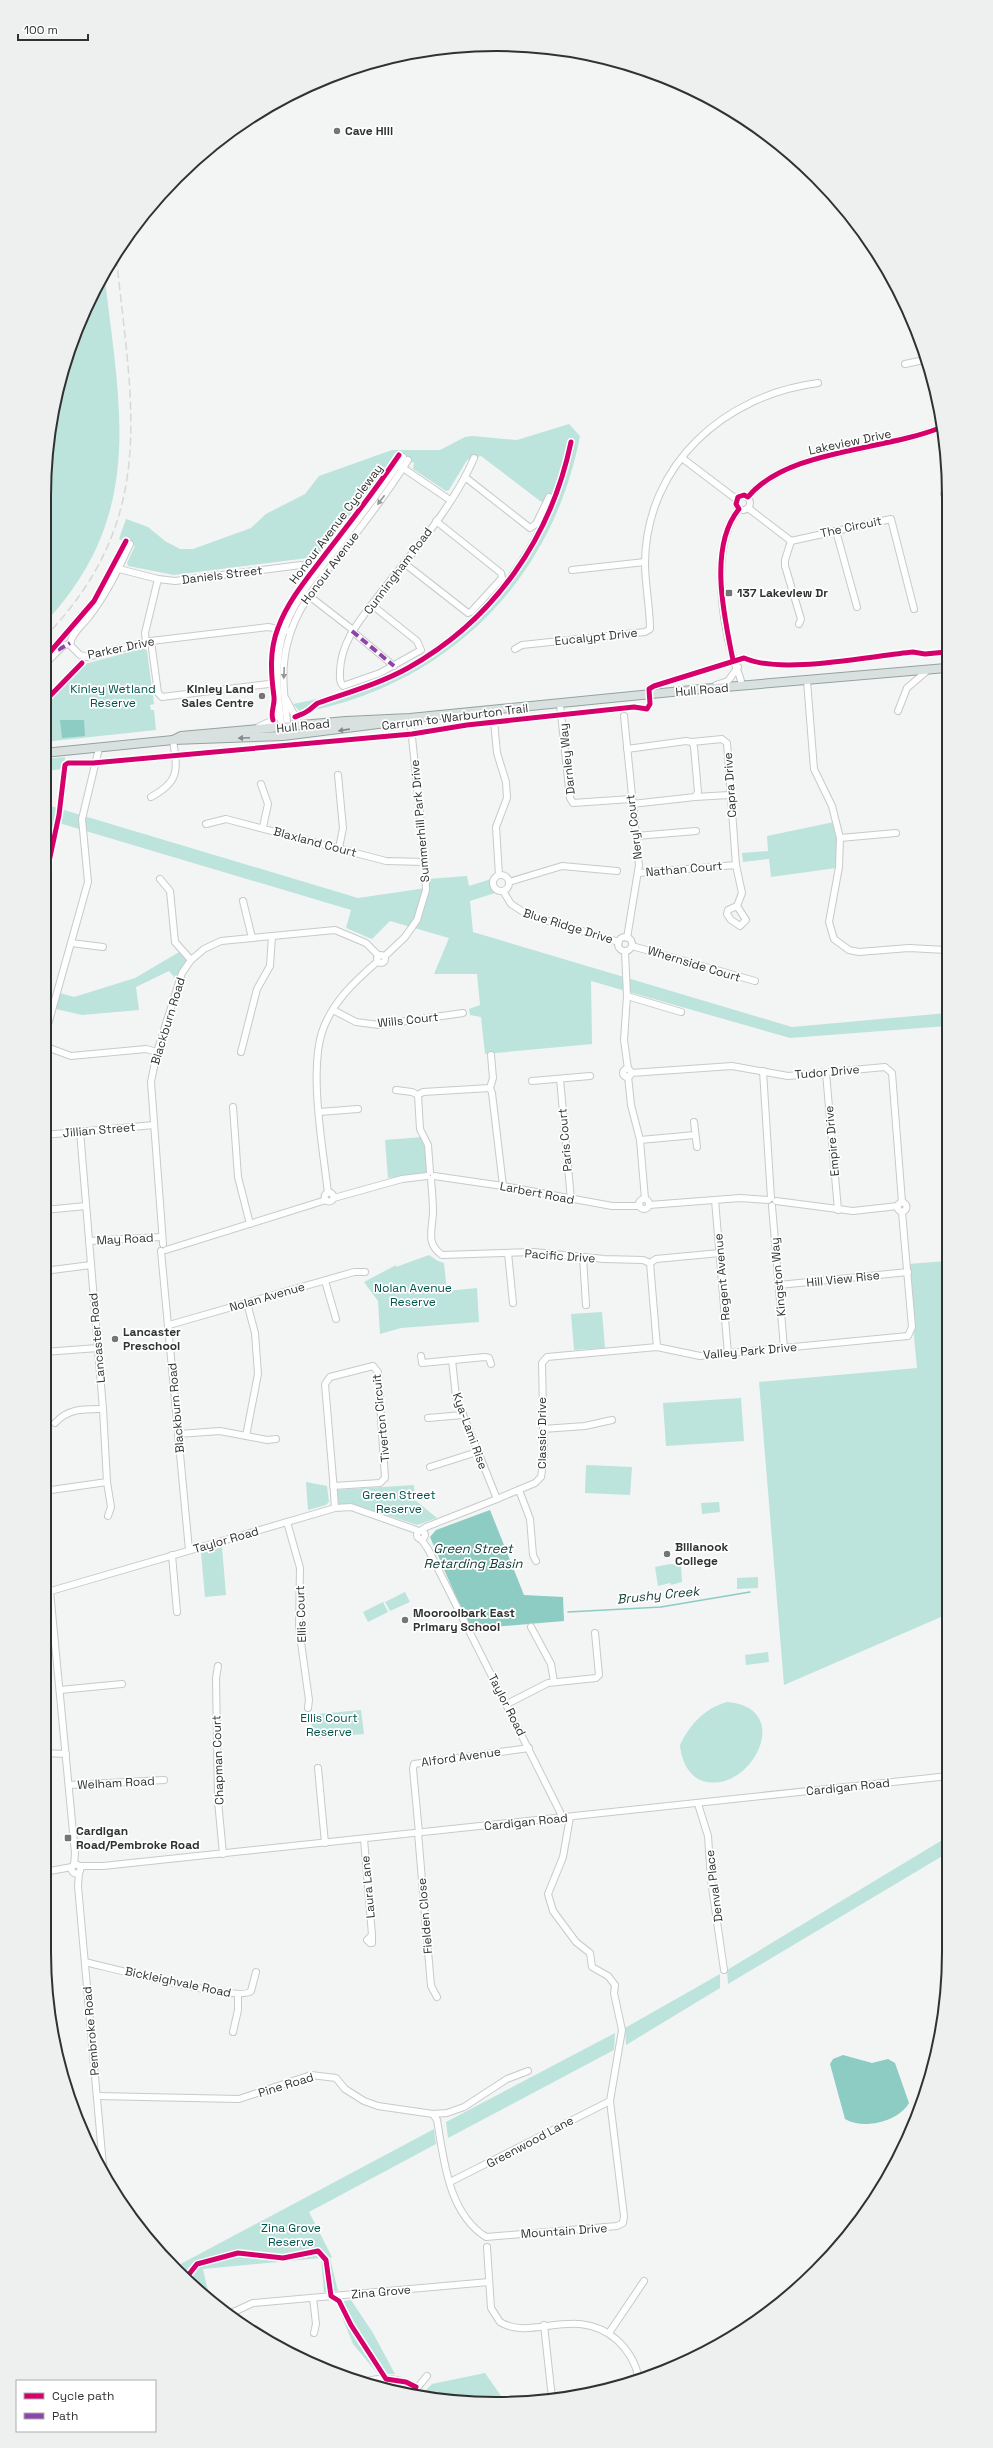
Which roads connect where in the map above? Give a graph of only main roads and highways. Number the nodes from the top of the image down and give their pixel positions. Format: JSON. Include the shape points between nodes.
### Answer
{"nodes":[{"id":1,"x":942,"y":668,"type":"edge"},
{"id":2,"x":410,"y":718,"type":"junction"},
{"id":3,"x":285,"y":732,"type":"junction"},
{"id":4,"x":173,"y":740,"type":"junction"},
{"id":5,"x":51,"y":752,"type":"edge"}],
"edges":[{"from":1,"to":2,"type":"main road","name":"Hull Road"},
{"from":2,"to":3,"type":"main road","name":"Hull Road","one_way":true,"via":[[333,732]]},
{"from":2,"to":3,"type":"main road","name":"Hull Road","via":[[300,726]]},
{"from":3,"to":4,"type":"main road","name":"Hull Road","one_way":true},
{"from":3,"to":4,"type":"main road","name":"Hull Road","via":[[223,732],[181,736]]},
{"from":4,"to":5,"type":"main road","name":"Hull Road"}]}
